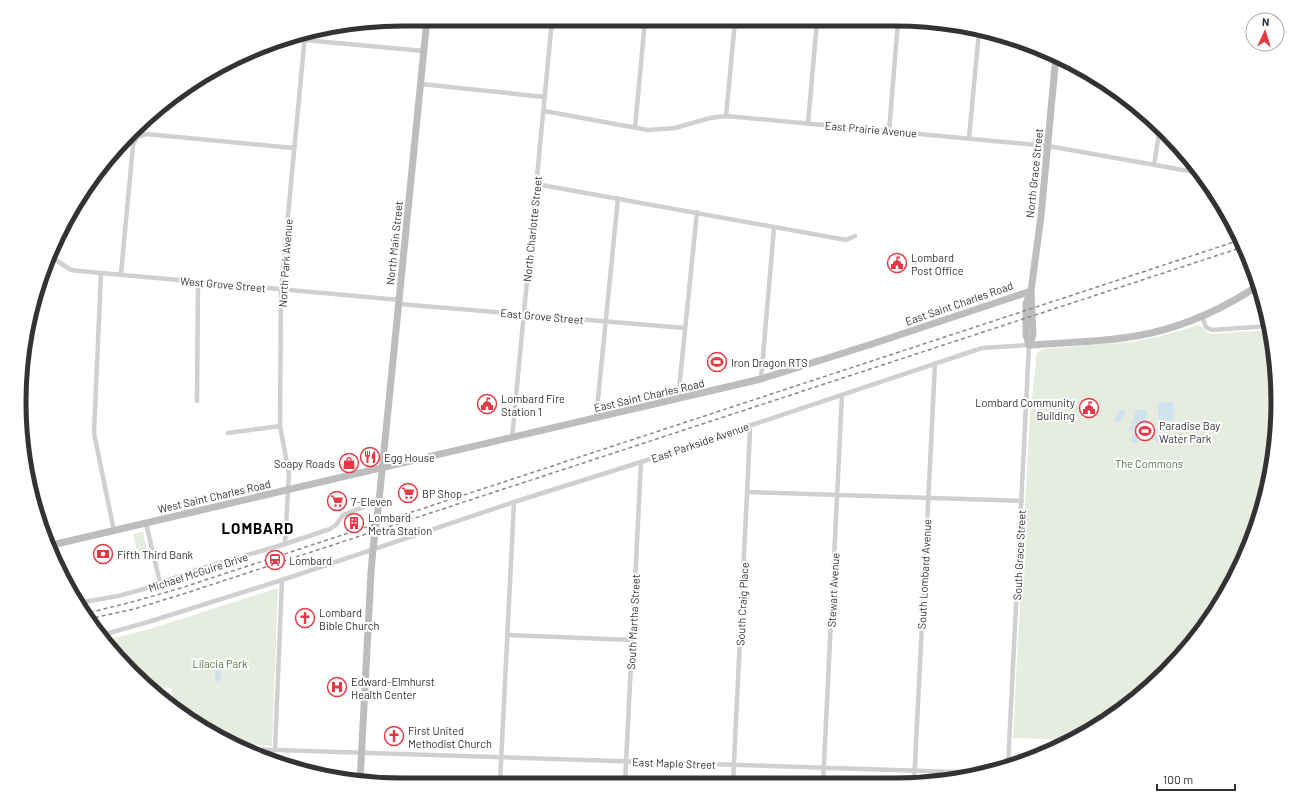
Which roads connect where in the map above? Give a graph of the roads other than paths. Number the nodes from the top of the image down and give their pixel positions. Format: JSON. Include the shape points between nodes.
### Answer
{"nodes":[{"id":1,"x":426,"y":26,"type":"edge"},
{"id":2,"x":551,"y":26,"type":"edge"},
{"id":3,"x":644,"y":26,"type":"edge"},
{"id":4,"x":735,"y":26,"type":"edge"},
{"id":5,"x":817,"y":26,"type":"edge"},
{"id":6,"x":898,"y":26,"type":"edge"},
{"id":7,"x":979,"y":36,"type":"edge"},
{"id":8,"x":310,"y":38,"type":"edge"},
{"id":9,"x":304,"y":39,"type":"edge"},
{"id":10,"x":424,"y":50,"type":"junction"},
{"id":11,"x":1055,"y":62,"type":"edge"},
{"id":12,"x":421,"y":84,"type":"junction"},
{"id":13,"x":545,"y":97,"type":"junction"},
{"id":14,"x":544,"y":111,"type":"junction"},
{"id":15,"x":726,"y":116,"type":"junction"},
{"id":16,"x":808,"y":124,"type":"junction"},
{"id":17,"x":635,"y":128,"type":"junction"},
{"id":18,"x":888,"y":131,"type":"junction"},
{"id":19,"x":1159,"y":134,"type":"edge"},
{"id":20,"x":969,"y":138,"type":"junction"},
{"id":21,"x":1048,"y":146,"type":"junction"},
{"id":22,"x":294,"y":148,"type":"junction"},
{"id":23,"x":1154,"y":166,"type":"junction"},
{"id":24,"x":1192,"y":172,"type":"edge"},
{"id":25,"x":536,"y":184,"type":"junction"},
{"id":26,"x":618,"y":198,"type":"junction"},
{"id":27,"x":697,"y":212,"type":"junction"},
{"id":28,"x":774,"y":228,"type":"junction"},
{"id":29,"x":855,"y":236,"type":"dead end"},
{"id":30,"x":55,"y":259,"type":"edge"},
{"id":31,"x":101,"y":273,"type":"junction"},
{"id":32,"x":121,"y":274,"type":"junction"},
{"id":33,"x":198,"y":282,"type":"junction"},
{"id":34,"x":281,"y":289,"type":"junction"},
{"id":35,"x":1253,"y":289,"type":"edge"},
{"id":36,"x":1031,"y":291,"type":"junction"},
{"id":37,"x":399,"y":302,"type":"junction"},
{"id":38,"x":524,"y":314,"type":"junction"},
{"id":39,"x":1202,"y":317,"type":"junction"},
{"id":40,"x":605,"y":321,"type":"junction"},
{"id":41,"x":1263,"y":326,"type":"edge"},
{"id":42,"x":685,"y":328,"type":"junction"},
{"id":43,"x":1029,"y":345,"type":"junction"},
{"id":44,"x":935,"y":364,"type":"junction"},
{"id":45,"x":761,"y":379,"type":"junction"},
{"id":46,"x":842,"y":395,"type":"junction"},
{"id":47,"x":678,"y":399,"type":"junction"},
{"id":48,"x":197,"y":401,"type":"dead end"},
{"id":49,"x":596,"y":419,"type":"junction"},
{"id":50,"x":748,"y":425,"type":"junction"},
{"id":51,"x":280,"y":426,"type":"junction"},
{"id":52,"x":228,"y":433,"type":"dead end"},
{"id":53,"x":512,"y":438,"type":"junction"},
{"id":54,"x":641,"y":462,"type":"junction"},
{"id":55,"x":382,"y":469,"type":"junction"},
{"id":56,"x":288,"y":490,"type":"junction"},
{"id":57,"x":747,"y":492,"type":"junction"},
{"id":58,"x":837,"y":495,"type":"junction"},
{"id":59,"x":928,"y":498,"type":"junction"},
{"id":60,"x":379,"y":501,"type":"junction"},
{"id":61,"x":1022,"y":501,"type":"junction"},
{"id":62,"x":514,"y":502,"type":"junction"},
{"id":63,"x":146,"y":523,"type":"junction"},
{"id":64,"x":114,"y":531,"type":"junction"},
{"id":65,"x":54,"y":544,"type":"edge"},
{"id":66,"x":285,"y":544,"type":"junction"},
{"id":67,"x":373,"y":549,"type":"junction"},
{"id":68,"x":282,"y":580,"type":"junction"},
{"id":69,"x":160,"y":583,"type":"junction"},
{"id":70,"x":83,"y":602,"type":"edge"},
{"id":71,"x":106,"y":634,"type":"edge"},
{"id":72,"x":508,"y":634,"type":"junction"},
{"id":73,"x":632,"y":640,"type":"junction"},
{"id":74,"x":259,"y":750,"type":"edge"},
{"id":75,"x":275,"y":750,"type":"junction"},
{"id":76,"x":361,"y":753,"type":"junction"},
{"id":77,"x":501,"y":756,"type":"junction"},
{"id":78,"x":1008,"y":760,"type":"edge"},
{"id":79,"x":626,"y":761,"type":"junction"},
{"id":80,"x":734,"y":765,"type":"junction"},
{"id":81,"x":824,"y":768,"type":"junction"},
{"id":82,"x":915,"y":771,"type":"junction"},
{"id":83,"x":960,"y":772,"type":"edge"},
{"id":84,"x":360,"y":776,"type":"edge"},
{"id":85,"x":915,"y":777,"type":"edge"},
{"id":86,"x":500,"y":778,"type":"edge"},
{"id":87,"x":625,"y":778,"type":"edge"},
{"id":88,"x":733,"y":778,"type":"edge"},
{"id":89,"x":823,"y":778,"type":"edge"}],
"edges":[{"from":1,"to":10,"type":"main road","name":"North Main Street"},
{"from":2,"to":13,"type":"street","name":"North Charlotte Street"},
{"from":3,"to":17,"type":"street"},
{"from":4,"to":15,"type":"street"},
{"from":5,"to":16,"type":"street"},
{"from":6,"to":18,"type":"street"},
{"from":7,"to":20,"type":"street"},
{"from":8,"to":10,"type":"street"},
{"from":9,"to":22,"type":"street","name":"North Park Avenue"},
{"from":10,"to":12,"type":"main road","name":"North Main Street"},
{"from":11,"to":21,"type":"main road","name":"North Grace Street"},
{"from":12,"to":13,"type":"street"},
{"from":12,"to":37,"type":"main road","name":"North Main Street"},
{"from":13,"to":14,"type":"street","name":"North Charlotte Street"},
{"from":14,"to":17,"type":"street","name":"East Prairie Avenue"},
{"from":14,"to":25,"type":"street","name":"North Charlotte Street"},
{"from":15,"to":16,"type":"street","name":"East Prairie Avenue"},
{"from":15,"to":17,"type":"street","name":"East Prairie Avenue","via":[[666,130]]},
{"from":16,"to":18,"type":"street","name":"East Prairie Avenue"},
{"from":18,"to":20,"type":"street","name":"East Prairie Avenue"},
{"from":19,"to":23,"type":"street"},
{"from":20,"to":21,"type":"street","name":"East Prairie Avenue"},
{"from":21,"to":23,"type":"street","name":"East Prairie Avenue"},
{"from":21,"to":36,"type":"main road","name":"North Grace Street"},
{"from":22,"to":32,"type":"street","via":[[146,134],[137,137],[133,145]]},
{"from":22,"to":34,"type":"street","name":"North Park Avenue"},
{"from":23,"to":24,"type":"street","name":"East Prairie Avenue"},
{"from":25,"to":26,"type":"street"},
{"from":25,"to":38,"type":"street","name":"North Charlotte Street"},
{"from":26,"to":27,"type":"street"},
{"from":26,"to":40,"type":"street"},
{"from":27,"to":28,"type":"street"},
{"from":27,"to":42,"type":"street"},
{"from":28,"to":29,"type":"street","via":[[846,240]]},
{"from":28,"to":45,"type":"street"},
{"from":30,"to":31,"type":"street","name":"West Grove Street","via":[[71,270]]},
{"from":31,"to":32,"type":"street","name":"West Grove Street"},
{"from":31,"to":64,"type":"street","via":[[94,433]]},
{"from":32,"to":33,"type":"street","name":"West Grove Street"},
{"from":33,"to":34,"type":"street","name":"West Grove Street"},
{"from":33,"to":48,"type":"street"},
{"from":34,"to":37,"type":"street","name":"West Grove Street"},
{"from":34,"to":51,"type":"street","name":"North Park Avenue"},
{"from":35,"to":39,"type":"main road"},
{"from":36,"to":43,"type":"main road","name":"North Grace Street","via":[[1026,304],[1026,336]]},
{"from":36,"to":45,"type":"main road","name":"East Saint Charles Road"},
{"from":37,"to":38,"type":"street","name":"East Grove Street"},
{"from":37,"to":55,"type":"main road","name":"North Main Street"},
{"from":38,"to":40,"type":"street","name":"East Grove Street"},
{"from":38,"to":53,"type":"street","name":"North Charlotte Street"},
{"from":39,"to":41,"type":"street","via":[[1206,327],[1212,330]]},
{"from":39,"to":43,"type":"main road","via":[[1130,337]]},
{"from":40,"to":42,"type":"street","name":"East Grove Street"},
{"from":40,"to":49,"type":"street"},
{"from":42,"to":47,"type":"street"},
{"from":43,"to":44,"type":"street","name":"East Parkside Avenue","via":[[982,348]]},
{"from":43,"to":61,"type":"street","name":"South Grace Street"},
{"from":44,"to":46,"type":"street","name":"East Parkside Avenue"},
{"from":44,"to":59,"type":"street","name":"South Lombard Avenue"},
{"from":45,"to":47,"type":"main road","name":"East Saint Charles Road"},
{"from":46,"to":50,"type":"street","name":"East Parkside Avenue"},
{"from":46,"to":58,"type":"street","name":"Stewart Avenue"},
{"from":47,"to":49,"type":"main road","name":"East Saint Charles Road"},
{"from":49,"to":53,"type":"main road","name":"East Saint Charles Road"},
{"from":50,"to":54,"type":"street","name":"East Parkside Avenue"},
{"from":50,"to":57,"type":"street","name":"South Craig Place","via":[[750,431]]},
{"from":51,"to":52,"type":"street"},
{"from":51,"to":56,"type":"street","name":"North Park Avenue","via":[[289,474]]},
{"from":53,"to":55,"type":"main road","name":"East Saint Charles Road"},
{"from":54,"to":62,"type":"street","name":"East Parkside Avenue"},
{"from":54,"to":73,"type":"street","name":"South Martha Street"},
{"from":55,"to":56,"type":"main road","name":"West Saint Charles Road"},
{"from":55,"to":60,"type":"main road","name":"North Main Street"},
{"from":56,"to":63,"type":"main road","name":"West Saint Charles Road"},
{"from":56,"to":66,"type":"street","name":"North Park Avenue"},
{"from":57,"to":58,"type":"street"},
{"from":57,"to":80,"type":"street","name":"South Craig Place"},
{"from":58,"to":59,"type":"street"},
{"from":58,"to":81,"type":"street","name":"Stewart Avenue"},
{"from":59,"to":61,"type":"street"},
{"from":59,"to":82,"type":"street","name":"South Lombard Avenue"},
{"from":60,"to":66,"type":"street","name":"Michael McGuire Drive","via":[[348,512],[330,529]]},
{"from":60,"to":67,"type":"main road","name":"North Main Street"},
{"from":61,"to":78,"type":"street","name":"South Grace Street"},
{"from":62,"to":67,"type":"street","name":"East Parkside Avenue"},
{"from":62,"to":72,"type":"street"},
{"from":63,"to":64,"type":"main road","name":"West Saint Charles Road"},
{"from":63,"to":69,"type":"street"},
{"from":64,"to":65,"type":"main road","name":"West Saint Charles Road"},
{"from":66,"to":69,"type":"street","name":"Michael McGuire Drive"},
{"from":67,"to":68,"type":"street","name":"East Parkside Avenue"},
{"from":67,"to":76,"type":"main road","name":"North Main Street"},
{"from":68,"to":71,"type":"street","name":"East Parkside Avenue"},
{"from":68,"to":75,"type":"street"},
{"from":69,"to":70,"type":"street","name":"Michael McGuire Drive","via":[[118,596]]},
{"from":72,"to":73,"type":"street"},
{"from":72,"to":77,"type":"street"},
{"from":73,"to":79,"type":"street","name":"South Martha Street"},
{"from":74,"to":75,"type":"street","name":"East Maple Street"},
{"from":75,"to":76,"type":"street","name":"East Maple Street"},
{"from":76,"to":77,"type":"street","name":"East Maple Street"},
{"from":76,"to":84,"type":"main road","name":"North Main Street"},
{"from":77,"to":79,"type":"street","name":"East Maple Street"},
{"from":77,"to":86,"type":"street"},
{"from":79,"to":80,"type":"street","name":"East Maple Street"},
{"from":79,"to":87,"type":"street","name":"South Martha Street"},
{"from":80,"to":81,"type":"street","name":"East Maple Street"},
{"from":80,"to":88,"type":"street","name":"South Craig Place"},
{"from":81,"to":82,"type":"street","name":"East Maple Street"},
{"from":81,"to":89,"type":"street","name":"Stewart Avenue"},
{"from":82,"to":83,"type":"street","name":"East Maple Street"},
{"from":82,"to":85,"type":"street","name":"South Lombard Avenue"}]}
